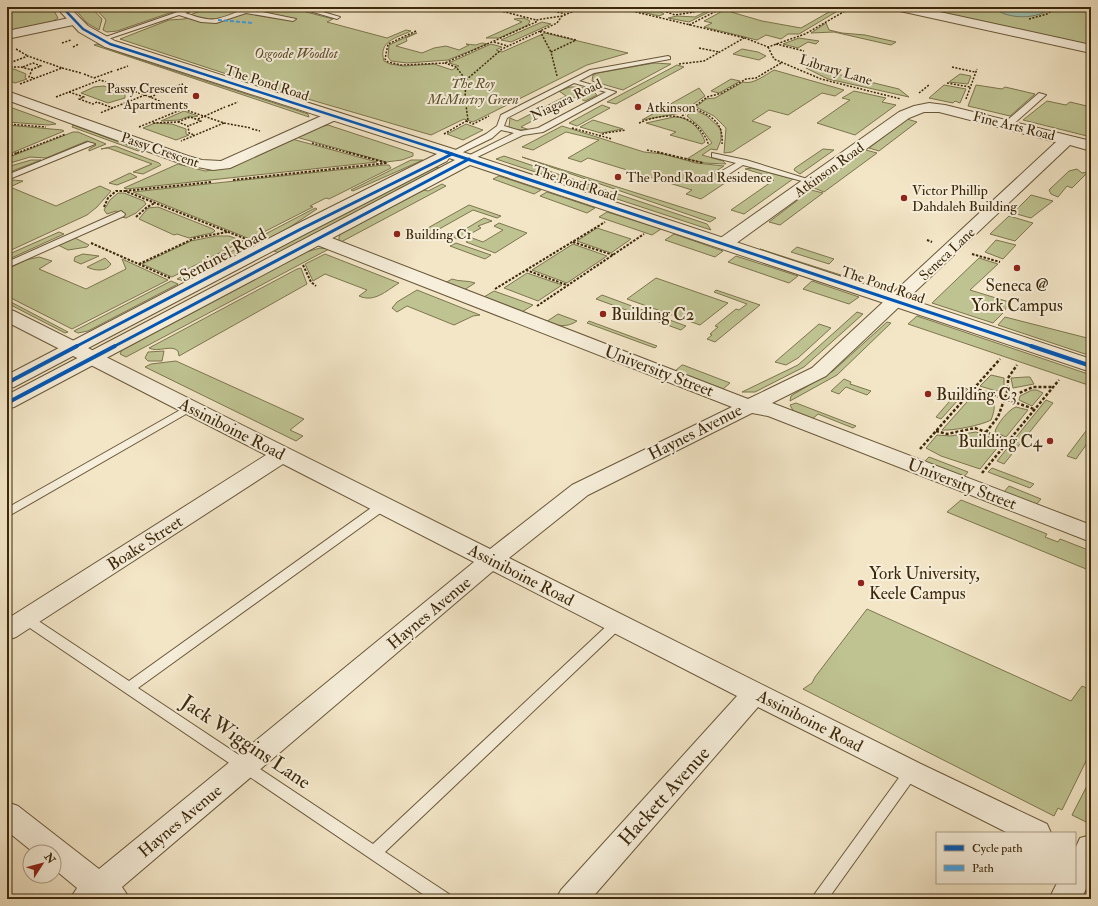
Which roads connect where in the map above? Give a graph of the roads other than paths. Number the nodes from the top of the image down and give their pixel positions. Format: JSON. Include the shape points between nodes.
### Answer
{"nodes":[{"id":1,"x":62,"y":7,"type":"edge"},
{"id":2,"x":198,"y":7,"type":"edge"},
{"id":3,"x":256,"y":7,"type":"edge"},
{"id":4,"x":299,"y":7,"type":"edge"},
{"id":5,"x":900,"y":7,"type":"edge"},
{"id":6,"x":245,"y":11,"type":"junction"},
{"id":7,"x":178,"y":13,"type":"junction"},
{"id":8,"x":337,"y":17,"type":"dead end"},
{"id":9,"x":293,"y":19,"type":"dead end"},
{"id":10,"x":74,"y":21,"type":"junction"},
{"id":11,"x":7,"y":35,"type":"edge"},
{"id":12,"x":100,"y":40,"type":"junction"},
{"id":13,"x":1091,"y":49,"type":"edge"},
{"id":14,"x":668,"y":58,"type":"dead end"},
{"id":15,"x":573,"y":81,"type":"junction"},
{"id":16,"x":10,"y":90,"type":"edge"},
{"id":17,"x":1042,"y":96,"type":"dead end"},
{"id":18,"x":936,"y":108,"type":"joint"},
{"id":19,"x":333,"y":116,"type":"junction"},
{"id":20,"x":1007,"y":125,"type":"junction"},
{"id":21,"x":500,"y":127,"type":"junction"},
{"id":22,"x":521,"y":133,"type":"junction"},
{"id":23,"x":1067,"y":140,"type":"junction"},
{"id":24,"x":91,"y":144,"type":"dead end"},
{"id":25,"x":1091,"y":146,"type":"edge"},
{"id":26,"x":452,"y":154,"type":"junction"},
{"id":27,"x":718,"y":156,"type":"road end"},
{"id":28,"x":469,"y":159,"type":"junction"},
{"id":29,"x":739,"y":164,"type":"junction"},
{"id":30,"x":723,"y":174,"type":"dead end"},
{"id":31,"x":7,"y":178,"type":"edge"},
{"id":32,"x":814,"y":182,"type":"junction"},
{"id":33,"x":121,"y":214,"type":"dead end"},
{"id":34,"x":318,"y":239,"type":"junction"},
{"id":35,"x":724,"y":243,"type":"junction"},
{"id":36,"x":7,"y":265,"type":"edge"},
{"id":37,"x":896,"y":301,"type":"junction"},
{"id":38,"x":7,"y":315,"type":"edge"},
{"id":39,"x":83,"y":353,"type":"junction"},
{"id":40,"x":1091,"y":366,"type":"edge"},
{"id":41,"x":7,"y":383,"type":"edge"},
{"id":42,"x":7,"y":403,"type":"edge"},
{"id":43,"x":748,"y":406,"type":"junction"},
{"id":44,"x":189,"y":408,"type":"junction"},
{"id":45,"x":282,"y":455,"type":"junction"},
{"id":46,"x":382,"y":506,"type":"junction"},
{"id":47,"x":7,"y":513,"type":"edge"},
{"id":48,"x":1091,"y":534,"type":"edge"},
{"id":49,"x":492,"y":560,"type":"junction"},
{"id":50,"x":618,"y":623,"type":"junction"},
{"id":51,"x":16,"y":625,"type":"edge"},
{"id":52,"x":130,"y":687,"type":"junction"},
{"id":53,"x":755,"y":693,"type":"junction"},
{"id":54,"x":246,"y":765,"type":"junction"},
{"id":55,"x":911,"y":772,"type":"junction"},
{"id":56,"x":7,"y":814,"type":"edge"},
{"id":57,"x":1034,"y":832,"type":"edge"},
{"id":58,"x":375,"y":852,"type":"junction"},
{"id":59,"x":1082,"y":863,"type":"edge"},
{"id":60,"x":1076,"y":876,"type":"edge"},
{"id":61,"x":1072,"y":884,"type":"edge"},
{"id":62,"x":100,"y":895,"type":"edge"},
{"id":63,"x":443,"y":899,"type":"edge"},
{"id":64,"x":572,"y":899,"type":"edge"},
{"id":65,"x":819,"y":899,"type":"edge"},
{"id":66,"x":1065,"y":899,"type":"edge"}],
"edges":[{"from":1,"to":10,"type":"street","name":"The Pond Road"},
{"from":2,"to":7,"type":"lane"},
{"from":3,"to":6,"type":"lane"},
{"from":4,"to":8,"type":"lane"},
{"from":5,"to":13,"type":"street"},
{"from":6,"to":7,"type":"lane","via":[[210,22]]},
{"from":6,"to":9,"type":"lane"},
{"from":7,"to":12,"type":"lane"},
{"from":10,"to":11,"type":"street"},
{"from":10,"to":12,"type":"street","name":"The Pond Road"},
{"from":12,"to":19,"type":"street","name":"The Pond Road"},
{"from":14,"to":15,"type":"lane","via":[[592,71]]},
{"from":15,"to":21,"type":"lane","name":"Niagara Road","via":[[504,117]]},
{"from":15,"to":22,"type":"lane","name":"Niagara Road","via":[[612,92],[540,130]]},
{"from":16,"to":19,"type":"street","name":"Passy Crescent","via":[[203,166],[224,165]]},
{"from":17,"to":20,"type":"lane"},
{"from":18,"to":20,"type":"street","name":"Fine Arts Road"},
{"from":18,"to":32,"type":"street","name":"Atkinson Road","via":[[910,112]]},
{"from":19,"to":26,"type":"street","name":"The Pond Road"},
{"from":20,"to":23,"type":"street","name":"Fine Arts Road"},
{"from":21,"to":22,"type":"lane","name":"Niagara Road"},
{"from":21,"to":26,"type":"lane","name":"Niagara Road","via":[[489,136]]},
{"from":22,"to":28,"type":"lane","name":"Niagara Road"},
{"from":23,"to":25,"type":"street","name":"Fine Arts Road"},
{"from":23,"to":37,"type":"street","name":"Seneca Lane"},
{"from":24,"to":31,"type":"lane"},
{"from":26,"to":28,"type":"street","name":"The Pond Road"},
{"from":26,"to":39,"type":"street","name":"Sentinel Road","via":[[410,173]]},
{"from":27,"to":29,"type":"lane"},
{"from":28,"to":34,"type":"street","name":"Sentinel Road"},
{"from":28,"to":35,"type":"street","name":"The Pond Road"},
{"from":29,"to":30,"type":"lane"},
{"from":29,"to":32,"type":"lane"},
{"from":32,"to":35,"type":"street","name":"Atkinson Road"},
{"from":33,"to":36,"type":"lane"},
{"from":34,"to":39,"type":"street","name":"Sentinel Road"},
{"from":34,"to":43,"type":"street","name":"University Street"},
{"from":35,"to":37,"type":"street","name":"The Pond Road"},
{"from":37,"to":40,"type":"street","name":"The Pond Road"},
{"from":37,"to":43,"type":"street","name":"Haynes Avenue","via":[[819,372]]},
{"from":38,"to":39,"type":"street","name":"Assiniboine Road"},
{"from":39,"to":41,"type":"street","name":"Sentinel Road"},
{"from":39,"to":42,"type":"street","name":"Sentinel Road"},
{"from":39,"to":44,"type":"street","name":"Assiniboine Road"},
{"from":43,"to":48,"type":"street","name":"University Street","via":[[773,410]]},
{"from":43,"to":49,"type":"street","name":"Haynes Avenue","via":[[580,490]]},
{"from":44,"to":45,"type":"street","name":"Assiniboine Road"},
{"from":44,"to":47,"type":"lane"},
{"from":45,"to":46,"type":"street","name":"Assiniboine Road"},
{"from":45,"to":51,"type":"street","name":"Boake Street"},
{"from":46,"to":49,"type":"street","name":"Assiniboine Road"},
{"from":46,"to":52,"type":"lane"},
{"from":49,"to":50,"type":"street","name":"Assiniboine Road"},
{"from":49,"to":54,"type":"street","name":"Haynes Avenue"},
{"from":50,"to":53,"type":"street","name":"Assiniboine Road"},
{"from":50,"to":58,"type":"lane"},
{"from":51,"to":52,"type":"lane","name":"Jack Wiggins Lane"},
{"from":52,"to":54,"type":"lane","name":"Jack Wiggins Lane"},
{"from":53,"to":55,"type":"street","name":"Assiniboine Road"},
{"from":53,"to":64,"type":"street","name":"Hackett Avenue"},
{"from":54,"to":58,"type":"lane","name":"Jack Wiggins Lane"},
{"from":54,"to":62,"type":"street","name":"Haynes Avenue"},
{"from":55,"to":57,"type":"street","name":"Assiniboine Road"},
{"from":55,"to":65,"type":"lane"},
{"from":56,"to":62,"type":"street"},
{"from":58,"to":63,"type":"lane","name":"Jack Wiggins Lane"},
{"from":59,"to":60,"type":"street"},
{"from":61,"to":66,"type":"street"}]}
